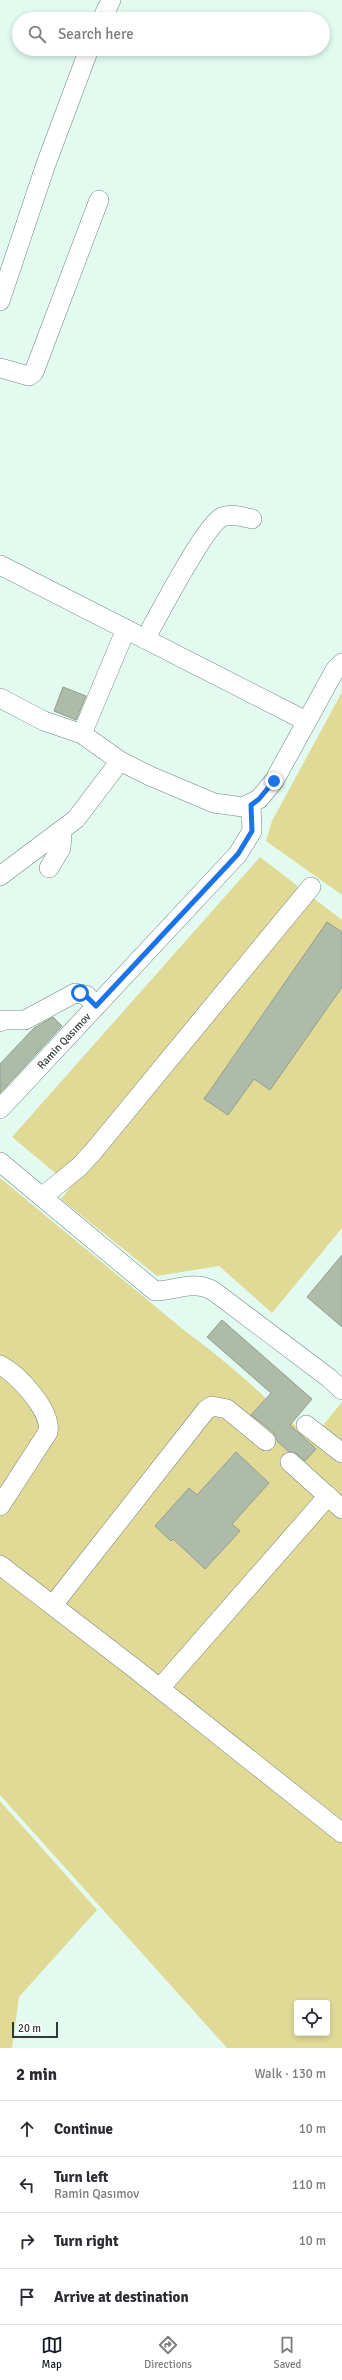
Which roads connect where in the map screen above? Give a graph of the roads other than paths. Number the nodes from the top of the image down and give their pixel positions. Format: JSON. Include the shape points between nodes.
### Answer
{"nodes":[{"id":1,"x":111,"y":0,"type":"edge"},
{"id":2,"x":105,"y":12,"type":"edge"},
{"id":3,"x":86,"y":56,"type":"edge"},
{"id":4,"x":99,"y":200,"type":"dead end"},
{"id":5,"x":0,"y":301,"type":"edge"},
{"id":6,"x":0,"y":368,"type":"edge"},
{"id":7,"x":252,"y":519,"type":"dead end"},
{"id":8,"x":0,"y":565,"type":"edge"},
{"id":9,"x":126,"y":629,"type":"junction"},
{"id":10,"x":145,"y":639,"type":"junction"},
{"id":11,"x":342,"y":663,"type":"edge"},
{"id":12,"x":0,"y":698,"type":"edge"},
{"id":13,"x":306,"y":721,"type":"junction"},
{"id":14,"x":82,"y":734,"type":"junction"},
{"id":15,"x":120,"y":761,"type":"junction"},
{"id":16,"x":251,"y":805,"type":"junction"},
{"id":17,"x":62,"y":832,"type":"junction"},
{"id":18,"x":50,"y":868,"type":"dead end"},
{"id":19,"x":0,"y":876,"type":"edge"},
{"id":20,"x":311,"y":887,"type":"dead end"},
{"id":21,"x":96,"y":1006,"type":"junction"},
{"id":22,"x":0,"y":1022,"type":"edge"},
{"id":23,"x":0,"y":1109,"type":"edge"},
{"id":24,"x":0,"y":1162,"type":"edge"},
{"id":25,"x":42,"y":1197,"type":"junction"},
{"id":26,"x":0,"y":1365,"type":"edge"},
{"id":27,"x":342,"y":1390,"type":"edge"},
{"id":28,"x":306,"y":1425,"type":"dead end"},
{"id":29,"x":266,"y":1441,"type":"dead end"},
{"id":30,"x":342,"y":1453,"type":"edge"},
{"id":31,"x":290,"y":1462,"type":"dead end"},
{"id":32,"x":328,"y":1496,"type":"junction"},
{"id":33,"x":0,"y":1506,"type":"edge"},
{"id":34,"x":342,"y":1509,"type":"edge"},
{"id":35,"x":0,"y":1565,"type":"edge"},
{"id":36,"x":53,"y":1605,"type":"junction"},
{"id":37,"x":160,"y":1688,"type":"junction"},
{"id":38,"x":342,"y":1833,"type":"edge"}],
"edges":[{"from":1,"to":2,"type":"street"},
{"from":3,"to":5,"type":"street","via":[[44,170]]},
{"from":4,"to":6,"type":"street","via":[[34,372],[30,376]]},
{"from":7,"to":10,"type":"street","via":[[228,514],[212,526],[190,559]]},
{"from":8,"to":9,"type":"street"},
{"from":9,"to":10,"type":"street"},
{"from":9,"to":14,"type":"street"},
{"from":10,"to":13,"type":"street"},
{"from":11,"to":13,"type":"street","via":[[335,670]]},
{"from":12,"to":14,"type":"street","via":[[44,721]]},
{"from":13,"to":16,"type":"street","via":[[274,781]]},
{"from":14,"to":15,"type":"street"},
{"from":15,"to":16,"type":"street","via":[[214,803],[234,807]]},
{"from":15,"to":17,"type":"street","via":[[85,809]]},
{"from":16,"to":21,"type":"street","name":"Ramin Qasımov","via":[[252,831],[238,854]]},
{"from":17,"to":18,"type":"street","via":[[61,848]]},
{"from":17,"to":19,"type":"street"},
{"from":20,"to":25,"type":"street","via":[[92,1153]]},
{"from":21,"to":22,"type":"street","via":[[86,996],[75,993],[25,1020]]},
{"from":21,"to":23,"type":"street","name":"Ramin Qasımov"},
{"from":24,"to":25,"type":"street"},
{"from":25,"to":27,"type":"street","via":[[138,1279],[155,1290],[165,1291],[195,1285],[212,1290]]},
{"from":26,"to":33,"type":"street","via":[[23,1384],[46,1414],[49,1424],[48,1432]]},
{"from":28,"to":30,"type":"street"},
{"from":29,"to":36,"type":"street","via":[[227,1409],[212,1406]]},
{"from":31,"to":32,"type":"street"},
{"from":32,"to":34,"type":"street"},
{"from":32,"to":37,"type":"street"},
{"from":35,"to":36,"type":"street"},
{"from":36,"to":37,"type":"street"},
{"from":37,"to":38,"type":"street"}]}
